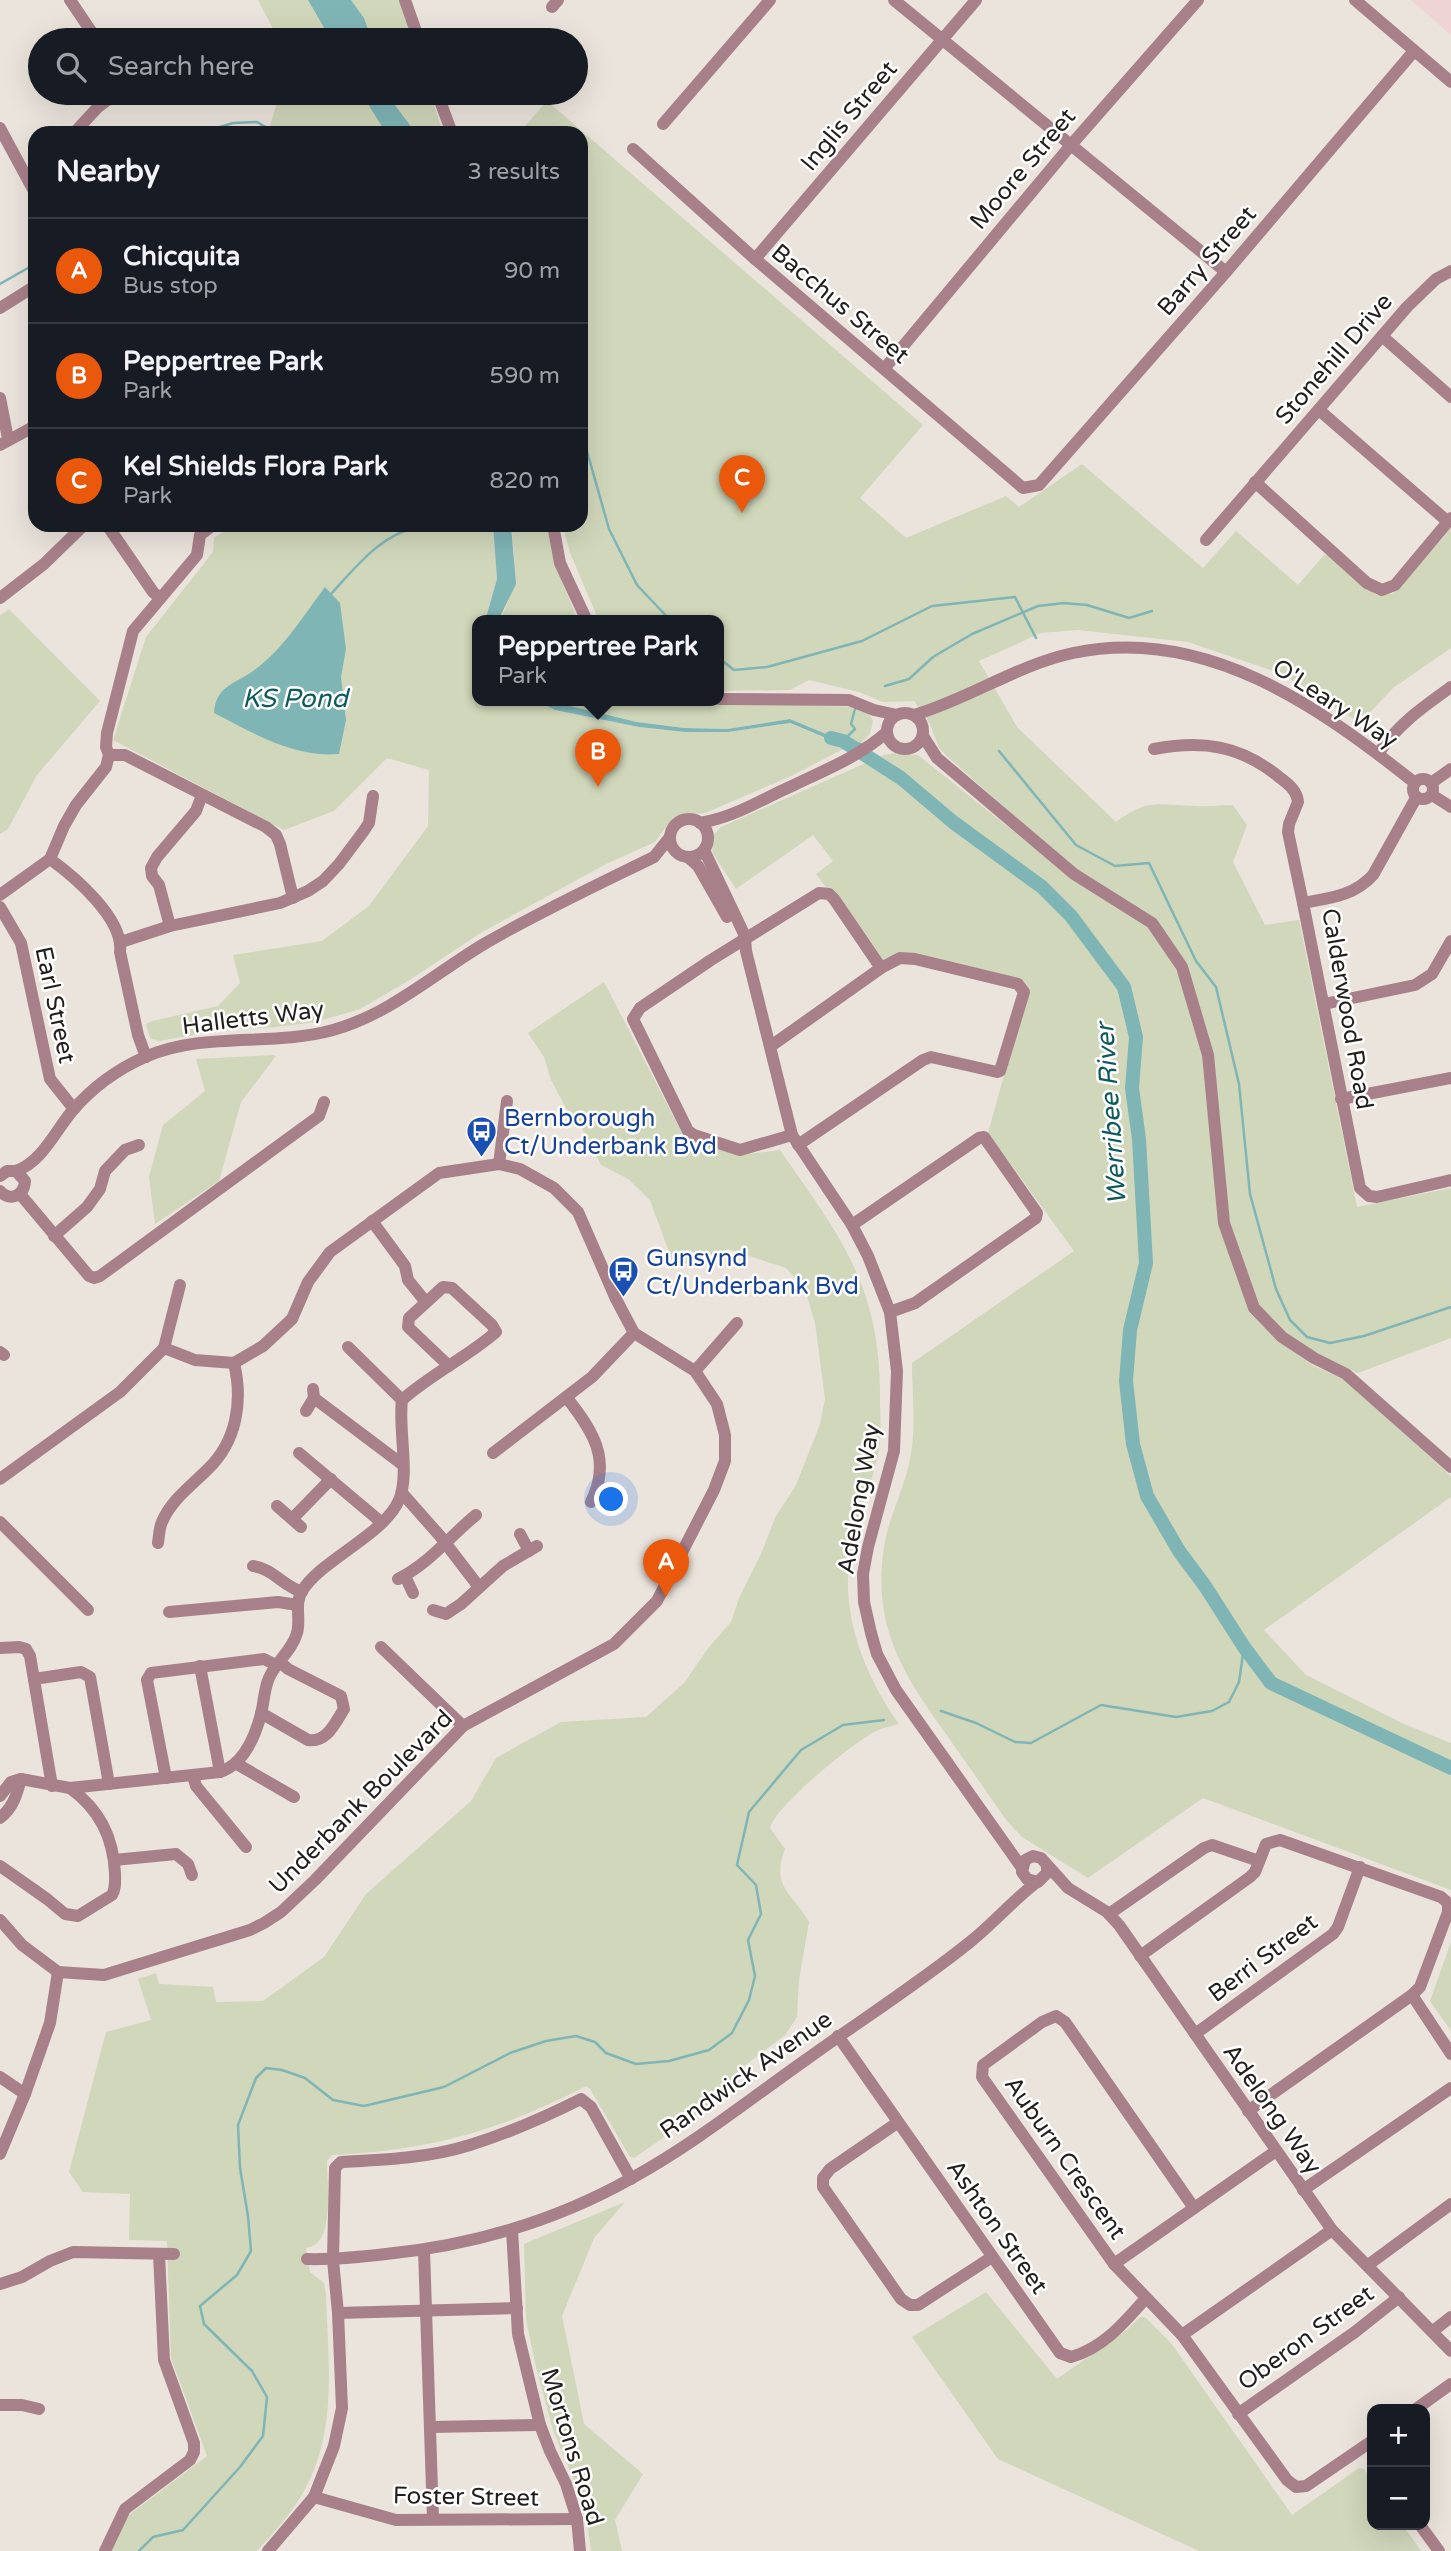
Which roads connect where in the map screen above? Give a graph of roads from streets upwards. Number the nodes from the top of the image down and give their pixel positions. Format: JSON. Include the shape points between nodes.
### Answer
{"nodes":[{"id":1,"x":70,"y":0,"type":"edge"},
{"id":2,"x":405,"y":0,"type":"edge"},
{"id":3,"x":770,"y":0,"type":"edge"},
{"id":4,"x":894,"y":0,"type":"edge"},
{"id":5,"x":976,"y":0,"type":"edge"},
{"id":6,"x":1198,"y":0,"type":"edge"},
{"id":7,"x":1354,"y":0,"type":"edge"},
{"id":8,"x":89,"y":28,"type":"edge"},
{"id":9,"x":415,"y":28,"type":"edge"},
{"id":10,"x":942,"y":39,"type":"junction"},
{"id":11,"x":1414,"y":51,"type":"junction"},
{"id":12,"x":1451,"y":82,"type":"edge"},
{"id":13,"x":101,"y":105,"type":"edge"},
{"id":14,"x":442,"y":105,"type":"edge"},
{"id":15,"x":663,"y":124,"type":"dead end"},
{"id":16,"x":80,"y":126,"type":"edge"},
{"id":17,"x":450,"y":126,"type":"edge"},
{"id":18,"x":0,"y":128,"type":"edge"},
{"id":19,"x":1070,"y":145,"type":"junction"},
{"id":20,"x":633,"y":149,"type":"dead end"},
{"id":21,"x":28,"y":176,"type":"edge"},
{"id":22,"x":755,"y":259,"type":"junction"},
{"id":23,"x":1451,"y":271,"type":"edge"},
{"id":24,"x":1226,"y":272,"type":"junction"},
{"id":25,"x":28,"y":290,"type":"edge"},
{"id":26,"x":0,"y":308,"type":"edge"},
{"id":27,"x":1382,"y":336,"type":"junction"},
{"id":28,"x":884,"y":369,"type":"junction"},
{"id":29,"x":1451,"y":397,"type":"edge"},
{"id":30,"x":0,"y":398,"type":"edge"},
{"id":31,"x":1318,"y":410,"type":"junction"},
{"id":32,"x":28,"y":430,"type":"edge"},
{"id":33,"x":4,"y":442,"type":"edge"},
{"id":34,"x":1255,"y":482,"type":"junction"},
{"id":35,"x":1023,"y":488,"type":"joint"},
{"id":36,"x":1449,"y":520,"type":"edge"},
{"id":37,"x":77,"y":532,"type":"edge"},
{"id":38,"x":112,"y":532,"type":"edge"},
{"id":39,"x":205,"y":532,"type":"edge"},
{"id":40,"x":554,"y":532,"type":"edge"},
{"id":41,"x":1206,"y":540,"type":"dead end"},
{"id":42,"x":0,"y":598,"type":"edge"},
{"id":43,"x":160,"y":598,"type":"junction"},
{"id":44,"x":584,"y":615,"type":"edge"},
{"id":45,"x":1451,"y":687,"type":"edge"},
{"id":46,"x":724,"y":699,"type":"edge"},
{"id":47,"x":947,"y":705,"type":"junction"},
{"id":48,"x":874,"y":710,"type":"junction"},
{"id":49,"x":897,"y":715,"type":"junction"},
{"id":50,"x":914,"y":715,"type":"junction"},
{"id":51,"x":887,"y":729,"type":"junction"},
{"id":52,"x":923,"y":732,"type":"junction"},
{"id":53,"x":895,"y":746,"type":"junction"},
{"id":54,"x":911,"y":748,"type":"junction"},
{"id":55,"x":866,"y":749,"type":"junction"},
{"id":56,"x":1154,"y":749,"type":"dead end"},
{"id":57,"x":1378,"y":754,"type":"junction"},
{"id":58,"x":109,"y":755,"type":"junction"},
{"id":59,"x":937,"y":758,"type":"junction"},
{"id":60,"x":1451,"y":769,"type":"edge"},
{"id":61,"x":1415,"y":783,"type":"junction"},
{"id":62,"x":1432,"y":789,"type":"junction"},
{"id":63,"x":202,"y":794,"type":"junction"},
{"id":64,"x":373,"y":796,"type":"dead end"},
{"id":65,"x":1416,"y":798,"type":"junction"},
{"id":66,"x":1451,"y":807,"type":"edge"},
{"id":67,"x":724,"y":818,"type":"junction"},
{"id":68,"x":700,"y":823,"type":"junction"},
{"id":69,"x":670,"y":837,"type":"junction"},
{"id":70,"x":706,"y":845,"type":"junction"},
{"id":71,"x":682,"y":855,"type":"junction"},
{"id":72,"x":654,"y":857,"type":"junction"},
{"id":73,"x":50,"y":859,"type":"junction"},
{"id":74,"x":0,"y":895,"type":"edge"},
{"id":75,"x":293,"y":898,"type":"junction"},
{"id":76,"x":1303,"y":902,"type":"junction"},
{"id":77,"x":0,"y":907,"type":"edge"},
{"id":78,"x":170,"y":926,"type":"junction"},
{"id":79,"x":121,"y":942,"type":"junction"},
{"id":80,"x":1451,"y":942,"type":"edge"},
{"id":81,"x":744,"y":944,"type":"junction"},
{"id":82,"x":881,"y":968,"type":"junction"},
{"id":83,"x":1324,"y":1004,"type":"junction"},
{"id":84,"x":771,"y":1046,"type":"junction"},
{"id":85,"x":146,"y":1057,"type":"junction"},
{"id":86,"x":1451,"y":1078,"type":"edge"},
{"id":87,"x":1341,"y":1099,"type":"junction"},
{"id":88,"x":507,"y":1101,"type":"dead end"},
{"id":89,"x":324,"y":1102,"type":"dead end"},
{"id":90,"x":74,"y":1109,"type":"junction"},
{"id":91,"x":795,"y":1140,"type":"junction"},
{"id":92,"x":139,"y":1145,"type":"dead end"},
{"id":93,"x":499,"y":1164,"type":"junction"},
{"id":94,"x":12,"y":1171,"type":"edge"},
{"id":95,"x":1451,"y":1180,"type":"edge"},
{"id":96,"x":1,"y":1194,"type":"edge"},
{"id":97,"x":20,"y":1194,"type":"junction"},
{"id":98,"x":372,"y":1221,"type":"junction"},
{"id":99,"x":852,"y":1225,"type":"junction"},
{"id":100,"x":54,"y":1236,"type":"junction"},
{"id":101,"x":180,"y":1285,"type":"dead end"},
{"id":102,"x":425,"y":1301,"type":"junction"},
{"id":103,"x":890,"y":1312,"type":"junction"},
{"id":104,"x":737,"y":1323,"type":"dead end"},
{"id":105,"x":634,"y":1333,"type":"junction"},
{"id":106,"x":347,"y":1347,"type":"dead end"},
{"id":107,"x":164,"y":1348,"type":"junction"},
{"id":108,"x":234,"y":1363,"type":"junction"},
{"id":109,"x":449,"y":1366,"type":"junction"},
{"id":110,"x":695,"y":1371,"type":"junction"},
{"id":111,"x":567,"y":1398,"type":"junction"},
{"id":112,"x":402,"y":1400,"type":"junction"},
{"id":113,"x":306,"y":1411,"type":"dead end"},
{"id":114,"x":299,"y":1453,"type":"dead end"},
{"id":115,"x":493,"y":1453,"type":"dead end"},
{"id":116,"x":403,"y":1465,"type":"junction"},
{"id":117,"x":1451,"y":1467,"type":"edge"},
{"id":118,"x":0,"y":1479,"type":"edge"},
{"id":119,"x":331,"y":1479,"type":"junction"},
{"id":120,"x":401,"y":1493,"type":"junction"},
{"id":121,"x":591,"y":1502,"type":"dead end"},
{"id":122,"x":277,"y":1506,"type":"dead end"},
{"id":123,"x":476,"y":1515,"type":"dead end"},
{"id":124,"x":0,"y":1522,"type":"edge"},
{"id":125,"x":381,"y":1522,"type":"junction"},
{"id":126,"x":520,"y":1534,"type":"dead end"},
{"id":127,"x":444,"y":1542,"type":"junction"},
{"id":128,"x":159,"y":1544,"type":"dead end"},
{"id":129,"x":253,"y":1566,"type":"dead end"},
{"id":130,"x":479,"y":1587,"type":"junction"},
{"id":131,"x":412,"y":1593,"type":"dead end"},
{"id":132,"x":300,"y":1598,"type":"junction"},
{"id":133,"x":88,"y":1610,"type":"dead end"},
{"id":134,"x":169,"y":1612,"type":"dead end"},
{"id":135,"x":442,"y":1616,"type":"dead end"},
{"id":136,"x":381,"y":1647,"type":"dead end"},
{"id":137,"x":0,"y":1648,"type":"edge"},
{"id":138,"x":278,"y":1663,"type":"junction"},
{"id":139,"x":200,"y":1666,"type":"junction"},
{"id":140,"x":34,"y":1679,"type":"junction"},
{"id":141,"x":261,"y":1713,"type":"junction"},
{"id":142,"x":463,"y":1726,"type":"junction"},
{"id":143,"x":237,"y":1764,"type":"junction"},
{"id":144,"x":220,"y":1772,"type":"junction"},
{"id":145,"x":193,"y":1776,"type":"junction"},
{"id":146,"x":166,"y":1778,"type":"junction"},
{"id":147,"x":20,"y":1779,"type":"junction"},
{"id":148,"x":109,"y":1784,"type":"junction"},
{"id":149,"x":52,"y":1786,"type":"junction"},
{"id":150,"x":70,"y":1788,"type":"junction"},
{"id":151,"x":2,"y":1789,"type":"edge"},
{"id":152,"x":294,"y":1797,"type":"dead end"},
{"id":153,"x":0,"y":1818,"type":"edge"},
{"id":154,"x":999,"y":1839,"type":"junction"},
{"id":155,"x":246,"y":1847,"type":"dead end"},
{"id":156,"x":1031,"y":1857,"type":"junction"},
{"id":157,"x":114,"y":1860,"type":"junction"},
{"id":158,"x":1259,"y":1861,"type":"junction"},
{"id":159,"x":1047,"y":1864,"type":"junction"},
{"id":160,"x":0,"y":1867,"type":"edge"},
{"id":161,"x":1360,"y":1867,"type":"junction"},
{"id":162,"x":1022,"y":1870,"type":"junction"},
{"id":163,"x":192,"y":1875,"type":"dead end"},
{"id":164,"x":1039,"y":1881,"type":"junction"},
{"id":165,"x":1068,"y":1888,"type":"junction"},
{"id":166,"x":1009,"y":1904,"type":"junction"},
{"id":167,"x":1109,"y":1914,"type":"junction"},
{"id":168,"x":0,"y":1920,"type":"edge"},
{"id":169,"x":1140,"y":1956,"type":"junction"},
{"id":170,"x":58,"y":1972,"type":"junction"},
{"id":171,"x":1412,"y":1996,"type":"junction"},
{"id":172,"x":1195,"y":2034,"type":"junction"},
{"id":173,"x":838,"y":2036,"type":"junction"},
{"id":174,"x":1451,"y":2054,"type":"edge"},
{"id":175,"x":0,"y":2077,"type":"edge"},
{"id":176,"x":1451,"y":2088,"type":"edge"},
{"id":177,"x":25,"y":2094,"type":"junction"},
{"id":178,"x":1248,"y":2111,"type":"junction"},
{"id":179,"x":897,"y":2123,"type":"junction"},
{"id":180,"x":1276,"y":2151,"type":"junction"},
{"id":181,"x":0,"y":2154,"type":"edge"},
{"id":182,"x":631,"y":2179,"type":"junction"},
{"id":183,"x":1303,"y":2190,"type":"junction"},
{"id":184,"x":1451,"y":2204,"type":"edge"},
{"id":185,"x":1194,"y":2208,"type":"junction"},
{"id":186,"x":512,"y":2230,"type":"junction"},
{"id":187,"x":1332,"y":2230,"type":"junction"},
{"id":188,"x":424,"y":2250,"type":"junction"},
{"id":189,"x":159,"y":2254,"type":"junction"},
{"id":190,"x":174,"y":2254,"type":"dead end"},
{"id":191,"x":992,"y":2257,"type":"junction"},
{"id":192,"x":307,"y":2259,"type":"dead end"},
{"id":193,"x":332,"y":2260,"type":"junction"},
{"id":194,"x":1114,"y":2263,"type":"junction"},
{"id":195,"x":1368,"y":2265,"type":"junction"},
{"id":196,"x":0,"y":2284,"type":"edge"},
{"id":197,"x":1399,"y":2297,"type":"junction"},
{"id":198,"x":1146,"y":2298,"type":"junction"},
{"id":199,"x":517,"y":2308,"type":"junction"},
{"id":200,"x":425,"y":2311,"type":"junction"},
{"id":201,"x":338,"y":2313,"type":"junction"},
{"id":202,"x":1451,"y":2317,"type":"edge"},
{"id":203,"x":1433,"y":2331,"type":"junction"},
{"id":204,"x":1182,"y":2335,"type":"junction"},
{"id":205,"x":1451,"y":2351,"type":"edge"},
{"id":206,"x":1451,"y":2384,"type":"edge"},
{"id":207,"x":1423,"y":2404,"type":"edge"},
{"id":208,"x":0,"y":2405,"type":"edge"},
{"id":209,"x":39,"y":2409,"type":"dead end"},
{"id":210,"x":1238,"y":2414,"type":"junction"},
{"id":211,"x":540,"y":2425,"type":"junction"},
{"id":212,"x":430,"y":2427,"type":"junction"},
{"id":213,"x":1367,"y":2450,"type":"edge"},
{"id":214,"x":314,"y":2497,"type":"junction"},
{"id":215,"x":577,"y":2518,"type":"junction"},
{"id":216,"x":433,"y":2519,"type":"junction"},
{"id":217,"x":1424,"y":2530,"type":"edge"},
{"id":218,"x":104,"y":2551,"type":"edge"},
{"id":219,"x":268,"y":2551,"type":"edge"},
{"id":220,"x":580,"y":2551,"type":"edge"},
{"id":221,"x":1439,"y":2551,"type":"edge"}],
"edges":[{"from":1,"to":8,"type":"street"},
{"from":2,"to":9,"type":"street"},
{"from":3,"to":15,"type":"street"},
{"from":4,"to":10,"type":"street"},
{"from":5,"to":10,"type":"street","name":"Inglis Street"},
{"from":6,"to":19,"type":"street","name":"Moore Street"},
{"from":7,"to":11,"type":"street"},
{"from":10,"to":19,"type":"street"},
{"from":10,"to":22,"type":"street","name":"Inglis Street"},
{"from":11,"to":12,"type":"street"},
{"from":11,"to":24,"type":"street","name":"Barry Street"},
{"from":13,"to":16,"type":"street"},
{"from":14,"to":17,"type":"street"},
{"from":18,"to":21,"type":"street"},
{"from":19,"to":24,"type":"street"},
{"from":19,"to":28,"type":"street","name":"Moore Street"},
{"from":20,"to":22,"type":"street","name":"Bacchus Street"},
{"from":22,"to":28,"type":"street","name":"Bacchus Street"},
{"from":23,"to":27,"type":"street","name":"Stonehill Drive","via":[[1427,287]]},
{"from":24,"to":35,"type":"street","name":"Barry Street","via":[[1038,485]]},
{"from":25,"to":26,"type":"street"},
{"from":27,"to":29,"type":"street"},
{"from":27,"to":31,"type":"street","name":"Stonehill Drive"},
{"from":28,"to":35,"type":"street","name":"Bacchus Street"},
{"from":30,"to":33,"type":"street"},
{"from":31,"to":34,"type":"street","name":"Stonehill Drive"},
{"from":31,"to":36,"type":"street"},
{"from":32,"to":33,"type":"street"},
{"from":34,"to":36,"type":"street","via":[[1367,583],[1382,590],[1395,585]]},
{"from":34,"to":41,"type":"street","name":"Stonehill Drive"},
{"from":37,"to":42,"type":"street"},
{"from":38,"to":43,"type":"street"},
{"from":39,"to":43,"type":"street","via":[[197,555]]},
{"from":40,"to":44,"type":"street","via":[[560,563]]},
{"from":43,"to":58,"type":"street","via":[[133,631],[128,645],[107,733]]},
{"from":45,"to":57,"type":"street","via":[[1394,731]]},
{"from":46,"to":48,"type":"street","via":[[849,700]]},
{"from":47,"to":50,"type":"street","name":"O'Leary Way"},
{"from":47,"to":52,"type":"street","name":"O'Leary Way"},
{"from":47,"to":57,"type":"street","name":"O'Leary Way","via":[[1030,666],[1074,653],[1176,652],[1236,668],[1279,688]]},
{"from":48,"to":49,"type":"street"},
{"from":48,"to":51,"type":"street"},
{"from":49,"to":50,"type":"street"},
{"from":49,"to":51,"type":"street"},
{"from":50,"to":52,"type":"street"},
{"from":51,"to":53,"type":"street"},
{"from":51,"to":55,"type":"street"},
{"from":52,"to":54,"type":"street"},
{"from":52,"to":59,"type":"street"},
{"from":53,"to":54,"type":"street"},
{"from":53,"to":55,"type":"street"},
{"from":54,"to":59,"type":"street"},
{"from":55,"to":67,"type":"street"},
{"from":56,"to":76,"type":"street","via":[[1190,744],[1221,747],[1265,765],[1294,789],[1297,807],[1288,832]]},
{"from":57,"to":61,"type":"street","name":"O'Leary Way"},
{"from":58,"to":63,"type":"street","via":[[125,755]]},
{"from":58,"to":73,"type":"street","via":[[106,767],[64,826]]},
{"from":59,"to":117,"type":"street","via":[[1074,874],[1152,923],[1182,967],[1208,1055],[1224,1223],[1254,1308],[1282,1337],[1346,1374]]},
{"from":60,"to":62,"type":"street"},
{"from":61,"to":62,"type":"street","via":[[1422,779]]},
{"from":61,"to":65,"type":"street"},
{"from":62,"to":65,"type":"street","via":[[1423,800]]},
{"from":62,"to":66,"type":"street"},
{"from":63,"to":75,"type":"street","via":[[276,835]]},
{"from":63,"to":78,"type":"street","via":[[196,810],[151,868]]},
{"from":64,"to":75,"type":"street","via":[[369,823],[339,864],[323,881]]},
{"from":65,"to":76,"type":"street","name":"Calderwood Road","via":[[1366,883],[1344,895]]},
{"from":67,"to":68,"type":"street"},
{"from":67,"to":70,"type":"street"},
{"from":68,"to":69,"type":"street","via":[[678,823]]},
{"from":68,"to":70,"type":"street","via":[[707,833]]},
{"from":69,"to":71,"type":"street","via":[[673,849]]},
{"from":69,"to":72,"type":"street","name":"Halletts Way"},
{"from":70,"to":71,"type":"street","via":[[699,854]]},
{"from":70,"to":81,"type":"street","name":"Adelong Way","via":[[745,936]]},
{"from":71,"to":72,"type":"street","name":"Halletts Way"},
{"from":71,"to":81,"type":"street","name":"Adelong Way","via":[[698,866]]},
{"from":72,"to":85,"type":"street","name":"Halletts Way","via":[[509,929],[406,997],[344,1026],[302,1036],[200,1044]]},
{"from":73,"to":74,"type":"street"},
{"from":73,"to":79,"type":"street","via":[[98,902]]},
{"from":75,"to":78,"type":"street"},
{"from":76,"to":83,"type":"street","name":"Calderwood Road"},
{"from":77,"to":90,"type":"street","name":"Earl Street","via":[[21,943],[50,1079]]},
{"from":78,"to":79,"type":"street"},
{"from":79,"to":85,"type":"street"},
{"from":80,"to":83,"type":"street","via":[[1432,974],[1415,985]]},
{"from":81,"to":82,"type":"street","via":[[823,893],[834,899]]},
{"from":81,"to":84,"type":"street","name":"Adelong Way"},
{"from":81,"to":91,"type":"street","via":[[711,960],[640,1008],[633,1020],[688,1131],[740,1150]]},
{"from":82,"to":84,"type":"street"},
{"from":82,"to":91,"type":"street","via":[[900,958],[924,961],[1022,987],[1003,1067],[997,1072],[931,1057]]},
{"from":83,"to":87,"type":"street","name":"Calderwood Road"},
{"from":84,"to":91,"type":"street","name":"Adelong Way"},
{"from":85,"to":90,"type":"street","name":"Halletts Way","via":[[110,1078]]},
{"from":86,"to":87,"type":"street"},
{"from":87,"to":95,"type":"street","name":"Calderwood Road","via":[[1357,1182],[1364,1193],[1377,1197]]},
{"from":88,"to":93,"type":"street"},
{"from":89,"to":100,"type":"street","via":[[319,1116],[100,1276],[89,1276]]},
{"from":90,"to":94,"type":"street","name":"Halletts Way","via":[[48,1144]]},
{"from":91,"to":99,"type":"street","name":"Adelong Way"},
{"from":92,"to":100,"type":"street","via":[[125,1150],[104,1171],[100,1189]]},
{"from":93,"to":98,"type":"street","via":[[439,1173]]},
{"from":93,"to":105,"type":"street","via":[[520,1169],[554,1188],[578,1212]]},
{"from":94,"to":97,"type":"street","via":[[24,1186]]},
{"from":96,"to":97,"type":"street"},
{"from":97,"to":100,"type":"street"},
{"from":98,"to":102,"type":"street"},
{"from":98,"to":108,"type":"street","via":[[330,1252],[308,1282],[292,1319],[263,1346]]},
{"from":99,"to":103,"type":"street","name":"Adelong Way"},
{"from":99,"to":103,"type":"street","via":[[979,1138],[984,1138],[1037,1213],[915,1303]]},
{"from":101,"to":107,"type":"street"},
{"from":102,"to":109,"type":"street","via":[[409,1318],[408,1327]]},
{"from":102,"to":109,"type":"street","via":[[443,1287],[452,1288],[496,1332]]},
{"from":103,"to":154,"type":"street","name":"Adelong Way","via":[[897,1371],[894,1451],[863,1574],[866,1613],[877,1654],[896,1690]]},
{"from":104,"to":110,"type":"street"},
{"from":105,"to":110,"type":"street","name":"Underbank Boulevard"},
{"from":105,"to":111,"type":"street"},
{"from":106,"to":112,"type":"street"},
{"from":107,"to":108,"type":"street","via":[[195,1360]]},
{"from":107,"to":118,"type":"street","via":[[120,1392]]},
{"from":108,"to":128,"type":"street","via":[[239,1385],[237,1418],[227,1446],[181,1493],[161,1523]]},
{"from":109,"to":112,"type":"street"},
{"from":110,"to":142,"type":"street","name":"Underbank Boulevard","via":[[717,1404],[725,1461],[657,1601],[614,1644]]},
{"from":111,"to":115,"type":"street"},
{"from":111,"to":121,"type":"street","via":[[587,1424],[597,1448],[599,1486]]},
{"from":112,"to":116,"type":"street"},
{"from":113,"to":116,"type":"street","via":[[314,1394]]},
{"from":114,"to":119,"type":"street"},
{"from":116,"to":120,"type":"street"},
{"from":119,"to":122,"type":"street","via":[[297,1523]]},
{"from":119,"to":125,"type":"street"},
{"from":120,"to":125,"type":"street"},
{"from":120,"to":127,"type":"street"},
{"from":123,"to":127,"type":"street"},
{"from":124,"to":133,"type":"street"},
{"from":125,"to":132,"type":"street","via":[[323,1569]]},
{"from":126,"to":130,"type":"street","via":[[533,1548]]},
{"from":127,"to":130,"type":"street"},
{"from":127,"to":131,"type":"street","via":[[430,1559],[401,1578]]},
{"from":129,"to":132,"type":"street","via":[[264,1568]]},
{"from":130,"to":135,"type":"street"},
{"from":132,"to":134,"type":"street"},
{"from":132,"to":138,"type":"street","via":[[298,1630]]},
{"from":136,"to":142,"type":"street"},
{"from":137,"to":140,"type":"street","via":[[26,1649]]},
{"from":138,"to":139,"type":"street","via":[[264,1659]]},
{"from":138,"to":141,"type":"street","via":[[267,1681]]},
{"from":138,"to":141,"type":"street","via":[[341,1696],[344,1709],[325,1737],[317,1741]]},
{"from":139,"to":144,"type":"street"},
{"from":139,"to":146,"type":"street","via":[[151,1673],[147,1680]]},
{"from":140,"to":148,"type":"street","via":[[81,1672],[90,1677]]},
{"from":140,"to":149,"type":"street"},
{"from":141,"to":143,"type":"street","via":[[255,1734]]},
{"from":142,"to":170,"type":"street","name":"Underbank Boulevard","via":[[315,1880],[264,1923],[104,1975]]},
{"from":143,"to":144,"type":"street"},
{"from":143,"to":152,"type":"street"},
{"from":144,"to":145,"type":"street"},
{"from":145,"to":146,"type":"street"},
{"from":145,"to":155,"type":"street","via":[[196,1786]]},
{"from":146,"to":148,"type":"street"},
{"from":147,"to":149,"type":"street"},
{"from":147,"to":151,"type":"street"},
{"from":147,"to":153,"type":"street","via":[[17,1795]]},
{"from":148,"to":150,"type":"street"},
{"from":149,"to":150,"type":"street"},
{"from":150,"to":157,"type":"street","via":[[100,1817]]},
{"from":154,"to":156,"type":"street","name":"Adelong Way"},
{"from":154,"to":162,"type":"street","name":"Adelong Way"},
{"from":156,"to":159,"type":"street"},
{"from":156,"to":162,"type":"street"},
{"from":157,"to":160,"type":"street","via":[[112,1895],[78,1916],[65,1914]]},
{"from":157,"to":163,"type":"street","via":[[176,1854]]},
{"from":158,"to":161,"type":"street","via":[[1266,1844],[1280,1840]]},
{"from":158,"to":167,"type":"street","via":[[1212,1845]]},
{"from":158,"to":169,"type":"street","via":[[1250,1877]]},
{"from":159,"to":164,"type":"street","via":[[1047,1873]]},
{"from":159,"to":165,"type":"street","name":"Adelong Way"},
{"from":161,"to":171,"type":"street","via":[[1448,1903]]},
{"from":161,"to":172,"type":"street","name":"Berri Street","via":[[1333,1934]]},
{"from":162,"to":164,"type":"street","via":[[1027,1879]]},
{"from":162,"to":166,"type":"street","name":"Randwick Avenue"},
{"from":164,"to":165,"type":"street","name":"Adelong Way"},
{"from":164,"to":166,"type":"street","name":"Randwick Avenue"},
{"from":165,"to":167,"type":"street","name":"Adelong Way"},
{"from":166,"to":173,"type":"street","name":"Randwick Avenue","via":[[969,1943]]},
{"from":167,"to":169,"type":"street","name":"Adelong Way"},
{"from":168,"to":170,"type":"street","via":[[22,1945]]},
{"from":169,"to":172,"type":"street","name":"Adelong Way"},
{"from":170,"to":177,"type":"street","via":[[50,2023]]},
{"from":171,"to":174,"type":"street"},
{"from":171,"to":178,"type":"street"},
{"from":172,"to":178,"type":"street","name":"Adelong Way"},
{"from":173,"to":179,"type":"street","name":"Ashton Street"},
{"from":173,"to":182,"type":"street","name":"Randwick Avenue","via":[[685,2146]]},
{"from":175,"to":177,"type":"street"},
{"from":176,"to":183,"type":"street"},
{"from":177,"to":181,"type":"street"},
{"from":178,"to":180,"type":"street","name":"Adelong Way"},
{"from":179,"to":191,"type":"street","name":"Ashton Street"},
{"from":179,"to":191,"type":"street","via":[[823,2178],[823,2187],[893,2287],[910,2305],[918,2305]]},
{"from":180,"to":183,"type":"street","name":"Adelong Way"},
{"from":180,"to":185,"type":"street"},
{"from":182,"to":186,"type":"street","name":"Randwick Avenue"},
{"from":182,"to":193,"type":"street","via":[[591,2107],[581,2099],[470,2146],[406,2158],[341,2162],[335,2168]]},
{"from":183,"to":187,"type":"street","name":"Adelong Way"},
{"from":184,"to":195,"type":"street"},
{"from":185,"to":194,"type":"street"},
{"from":185,"to":194,"type":"street","name":"Auburn Crescent","via":[[1065,2022],[1056,2016],[1042,2022],[984,2065],[982,2077]]},
{"from":186,"to":188,"type":"street","name":"Randwick Avenue"},
{"from":186,"to":199,"type":"street","name":"Mortons Road"},
{"from":187,"to":195,"type":"street","name":"Adelong Way"},
{"from":187,"to":204,"type":"street"},
{"from":188,"to":193,"type":"street","name":"Randwick Avenue"},
{"from":188,"to":200,"type":"street"},
{"from":189,"to":190,"type":"street"},
{"from":189,"to":196,"type":"street","via":[[73,2252]]},
{"from":189,"to":218,"type":"street","via":[[164,2360],[194,2452],[190,2460],[125,2509]]},
{"from":191,"to":198,"type":"street","name":"Ashton Street","via":[[1060,2353],[1071,2357],[1087,2353],[1119,2329]]},
{"from":192,"to":193,"type":"street","name":"Randwick Avenue"},
{"from":193,"to":201,"type":"street"},
{"from":194,"to":198,"type":"street"},
{"from":195,"to":197,"type":"street","name":"Adelong Way"},
{"from":197,"to":203,"type":"street","name":"Adelong Way"},
{"from":197,"to":210,"type":"street","name":"Oberon Street"},
{"from":198,"to":204,"type":"street"},
{"from":199,"to":200,"type":"street"},
{"from":199,"to":211,"type":"street","name":"Mortons Road","via":[[518,2334]]},
{"from":200,"to":201,"type":"street"},
{"from":200,"to":212,"type":"street"},
{"from":201,"to":214,"type":"street","via":[[342,2409],[334,2446]]},
{"from":202,"to":203,"type":"street"},
{"from":203,"to":205,"type":"street","name":"Adelong Way"},
{"from":204,"to":210,"type":"street"},
{"from":206,"to":207,"type":"street"},
{"from":208,"to":209,"type":"street"},
{"from":210,"to":213,"type":"street","via":[[1296,2487],[1306,2486]]},
{"from":211,"to":212,"type":"street"},
{"from":211,"to":215,"type":"street","name":"Mortons Road"},
{"from":212,"to":216,"type":"street"},
{"from":214,"to":216,"type":"street","name":"Foster Street","via":[[388,2518]]},
{"from":214,"to":219,"type":"street"},
{"from":215,"to":216,"type":"street","name":"Foster Street"},
{"from":215,"to":220,"type":"street","name":"Mortons Road"},
{"from":217,"to":221,"type":"street"}]}
